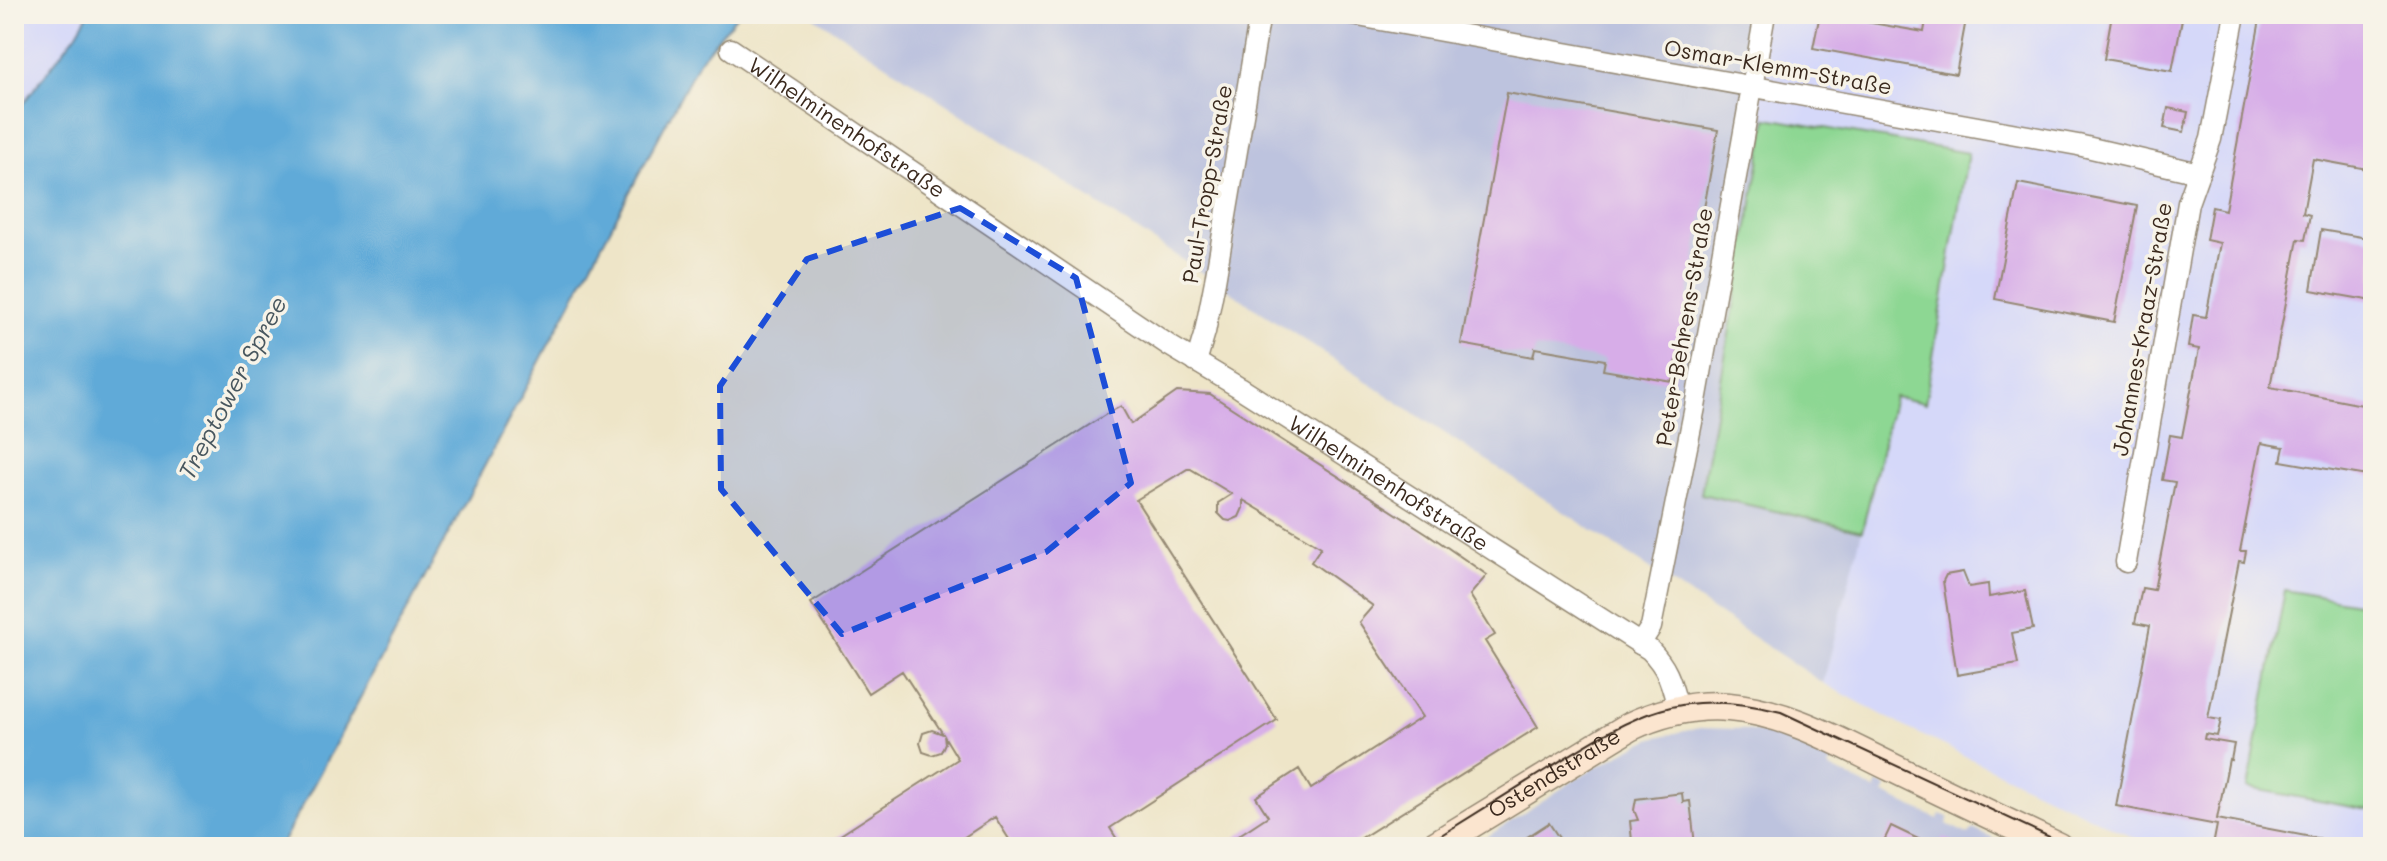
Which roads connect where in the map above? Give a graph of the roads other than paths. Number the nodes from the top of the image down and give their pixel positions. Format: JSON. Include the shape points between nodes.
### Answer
{"nodes":[{"id":1,"x":1260,"y":14,"type":"edge"},
{"id":2,"x":1347,"y":14,"type":"edge"},
{"id":3,"x":1765,"y":14,"type":"edge"},
{"id":4,"x":2235,"y":14,"type":"edge"},
{"id":5,"x":731,"y":49,"type":"dead end"},
{"id":6,"x":1751,"y":87,"type":"junction"},
{"id":7,"x":2199,"y":173,"type":"junction"},
{"id":8,"x":1196,"y":362,"type":"junction"},
{"id":9,"x":2126,"y":562,"type":"dead end"},
{"id":10,"x":1640,"y":644,"type":"junction"},
{"id":11,"x":1679,"y":711,"type":"junction"},
{"id":12,"x":1433,"y":847,"type":"edge"},
{"id":13,"x":2058,"y":847,"type":"edge"}],
"edges":[{"from":1,"to":8,"type":"street","name":"Paul-Tropp-Straße","via":[[1215,281]]},
{"from":2,"to":6,"type":"street","name":"Osmar-Klemm-Straße"},
{"from":3,"to":6,"type":"street","name":"Peter-Behrens-Straße"},
{"from":4,"to":7,"type":"street","name":"Johannes-Kraaz-Straße","via":[[2211,139]]},
{"from":5,"to":8,"type":"street","name":"Wilhelminenhofstraße"},
{"from":6,"to":7,"type":"street","name":"Osmar-Klemm-Straße","via":[[2078,145]]},
{"from":6,"to":10,"type":"street","name":"Peter-Behrens-Straße","via":[[1695,407],[1651,627]]},
{"from":7,"to":9,"type":"street","name":"Johannes-Kraaz-Straße","via":[[2188,203]]},
{"from":8,"to":10,"type":"street","name":"Wilhelminenhofstraße"},
{"from":10,"to":11,"type":"street","name":"Wilhelminenhofstraße","via":[[1664,665]]},
{"from":11,"to":12,"type":"street","name":"Ostendstraße","via":[[1629,727]]},
{"from":11,"to":13,"type":"street","via":[[1726,707],[1790,721]]}]}
